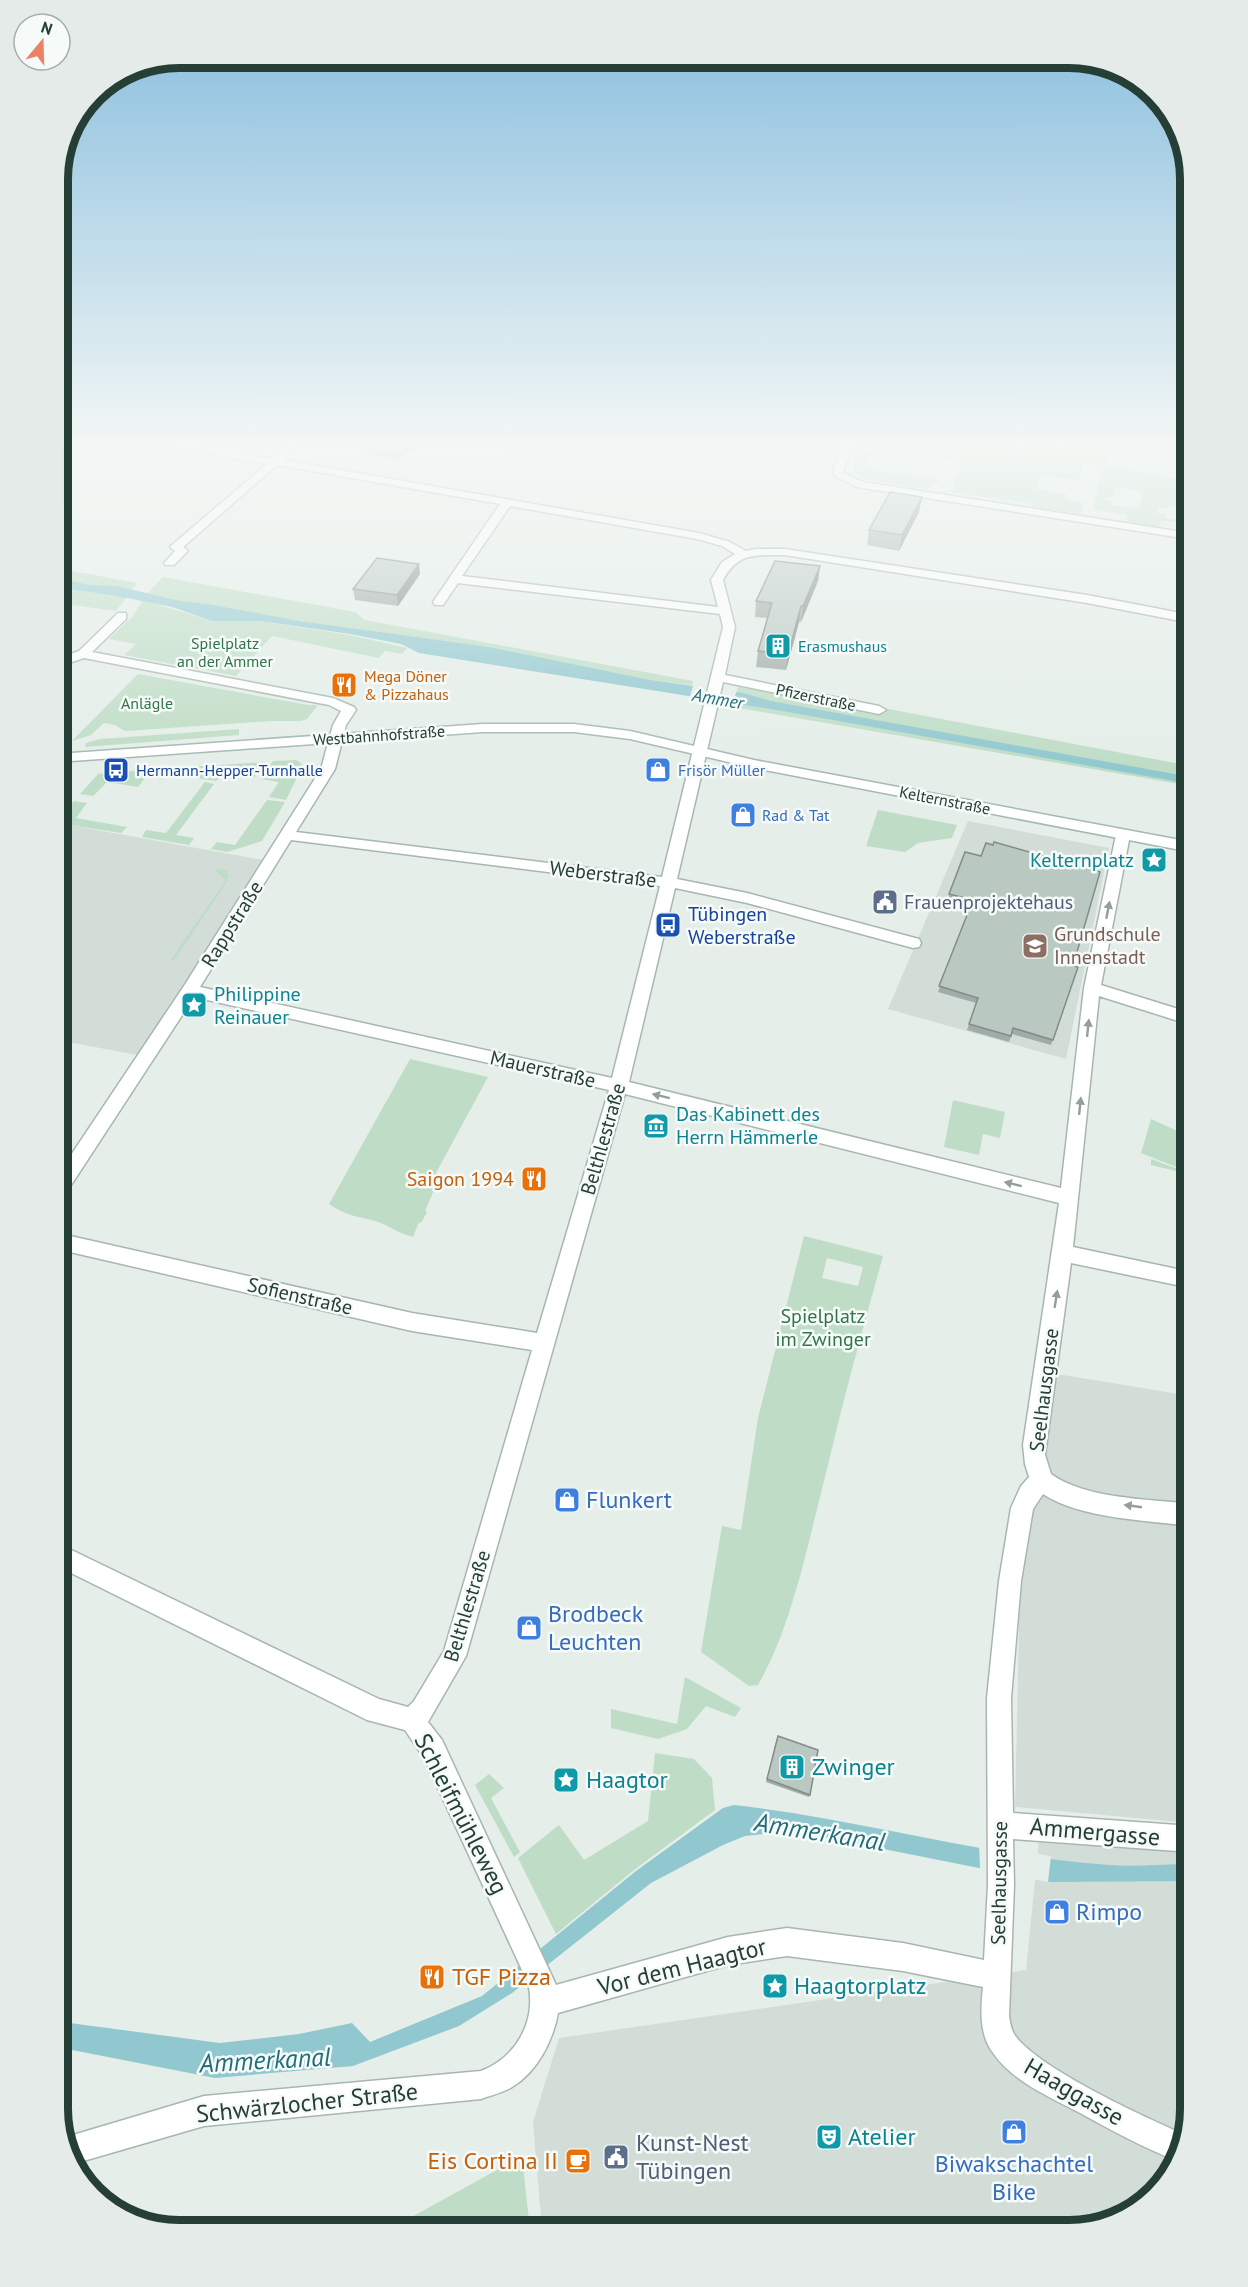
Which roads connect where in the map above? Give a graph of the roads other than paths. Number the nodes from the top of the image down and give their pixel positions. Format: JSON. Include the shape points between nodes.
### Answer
{"nodes":[{"id":1,"x":179,"y":553,"type":"edge"},
{"id":2,"x":473,"y":553,"type":"edge"},
{"id":3,"x":740,"y":553,"type":"edge"},
{"id":4,"x":753,"y":553,"type":"edge"},
{"id":5,"x":790,"y":553,"type":"edge"},
{"id":6,"x":744,"y":555,"type":"junction"},
{"id":7,"x":170,"y":563,"type":"dead end"},
{"id":8,"x":455,"y":579,"type":"junction"},
{"id":9,"x":440,"y":602,"type":"dead end"},
{"id":10,"x":725,"y":611,"type":"junction"},
{"id":11,"x":122,"y":616,"type":"dead end"},
{"id":12,"x":1180,"y":616,"type":"edge"},
{"id":13,"x":82,"y":654,"type":"junction"},
{"id":14,"x":68,"y":659,"type":"edge"},
{"id":15,"x":717,"y":681,"type":"junction"},
{"id":16,"x":879,"y":710,"type":"dead end"},
{"id":17,"x":336,"y":737,"type":"junction"},
{"id":18,"x":700,"y":751,"type":"junction"},
{"id":19,"x":68,"y":757,"type":"edge"},
{"id":20,"x":287,"y":835,"type":"junction"},
{"id":21,"x":1123,"y":835,"type":"junction"},
{"id":22,"x":1180,"y":845,"type":"edge"},
{"id":23,"x":667,"y":882,"type":"junction"},
{"id":24,"x":913,"y":943,"type":"dead end"},
{"id":25,"x":1092,"y":988,"type":"junction"},
{"id":26,"x":190,"y":990,"type":"junction"},
{"id":27,"x":1180,"y":1016,"type":"edge"},
{"id":28,"x":619,"y":1086,"type":"junction"},
{"id":29,"x":68,"y":1174,"type":"edge"},
{"id":30,"x":1070,"y":1198,"type":"junction"},
{"id":31,"x":68,"y":1244,"type":"edge"},
{"id":32,"x":1063,"y":1253,"type":"junction"},
{"id":33,"x":1180,"y":1278,"type":"edge"},
{"id":34,"x":545,"y":1343,"type":"junction"},
{"id":35,"x":1042,"y":1480,"type":"junction"},
{"id":36,"x":1180,"y":1513,"type":"edge"},
{"id":37,"x":68,"y":1559,"type":"edge"},
{"id":38,"x":412,"y":1720,"type":"junction"},
{"id":39,"x":1000,"y":1825,"type":"junction"},
{"id":40,"x":1180,"y":1838,"type":"edge"},
{"id":41,"x":997,"y":1976,"type":"junction"},
{"id":42,"x":546,"y":2002,"type":"junction"},
{"id":43,"x":1175,"y":2145,"type":"edge"},
{"id":44,"x":75,"y":2148,"type":"edge"}],
"edges":[{"from":1,"to":7,"type":"street"},
{"from":2,"to":8,"type":"street"},
{"from":3,"to":6,"type":"street"},
{"from":4,"to":6,"type":"street"},
{"from":5,"to":12,"type":"street"},
{"from":6,"to":10,"type":"street","name":"Belthlestraße","via":[[726,564],[717,580]]},
{"from":8,"to":9,"type":"street"},
{"from":8,"to":10,"type":"street"},
{"from":10,"to":15,"type":"street","name":"Belthlestraße","via":[[729,627]]},
{"from":11,"to":13,"type":"street"},
{"from":13,"to":14,"type":"street"},
{"from":13,"to":17,"type":"street","name":"Rappstraße","via":[[333,702],[349,710],[339,721]]},
{"from":15,"to":16,"type":"street","name":"Pfizerstraße"},
{"from":15,"to":18,"type":"street","name":"Belthlestraße"},
{"from":17,"to":18,"type":"street","name":"Westbahnhofstraße","via":[[505,726],[552,727],[630,735]]},
{"from":17,"to":19,"type":"street","name":"Westbahnhofstraße"},
{"from":17,"to":20,"type":"street","name":"Rappstraße","via":[[333,760]]},
{"from":18,"to":21,"type":"street","name":"Kelternstraße"},
{"from":18,"to":23,"type":"street","name":"Belthlestraße"},
{"from":20,"to":23,"type":"street","name":"Weberstraße"},
{"from":20,"to":26,"type":"street","name":"Rappstraße"},
{"from":21,"to":22,"type":"street","name":"Kelternstraße"},
{"from":25,"to":21,"type":"street","name":"Seelhausgasse","one_way":true},
{"from":23,"to":24,"type":"street","name":"Weberstraße","via":[[747,898]]},
{"from":23,"to":28,"type":"street","name":"Belthlestraße"},
{"from":25,"to":27,"type":"street"},
{"from":30,"to":25,"type":"street","name":"Seelhausgasse","one_way":true},
{"from":26,"to":28,"type":"street","name":"Mauerstraße"},
{"from":26,"to":29,"type":"street","name":"Rappstraße"},
{"from":30,"to":28,"type":"street","name":"Mauerstraße","one_way":true},
{"from":28,"to":34,"type":"street","name":"Belthlestraße"},
{"from":30,"to":32,"type":"street","name":"Seelhausgasse"},
{"from":31,"to":34,"type":"street","name":"Sofienstraße","via":[[412,1322]]},
{"from":32,"to":33,"type":"street"},
{"from":35,"to":32,"type":"street","name":"Seelhausgasse","one_way":true,"via":[[1035,1466],[1034,1445]]},
{"from":34,"to":38,"type":"street","name":"Belthlestraße","via":[[454,1656],[423,1710]]},
{"from":36,"to":35,"type":"street","one_way":true,"via":[[1076,1497]]},
{"from":35,"to":39,"type":"street","name":"Seelhausgasse","via":[[1029,1493],[1022,1508],[1010,1581],[999,1698]]},
{"from":37,"to":38,"type":"street","name":"Schleifmühleweg","via":[[376,1711]]},
{"from":38,"to":42,"type":"street","name":"Schleifmühleweg","via":[[433,1749],[542,1981]]},
{"from":39,"to":40,"type":"street","name":"Ammergasse"},
{"from":39,"to":41,"type":"street","name":"Seelhausgasse"},
{"from":41,"to":42,"type":"street","name":"Vor dem Haagtor","via":[[903,1957],[787,1942],[728,1951]]},
{"from":41,"to":43,"type":"street","name":"Haaggasse","via":[[995,2016],[1000,2039],[1015,2057],[1033,2072]]},
{"from":42,"to":44,"type":"street","name":"Schwärzlocher Straße","via":[[544,2017],[530,2048],[503,2076],[481,2085],[204,2111]]}]}
